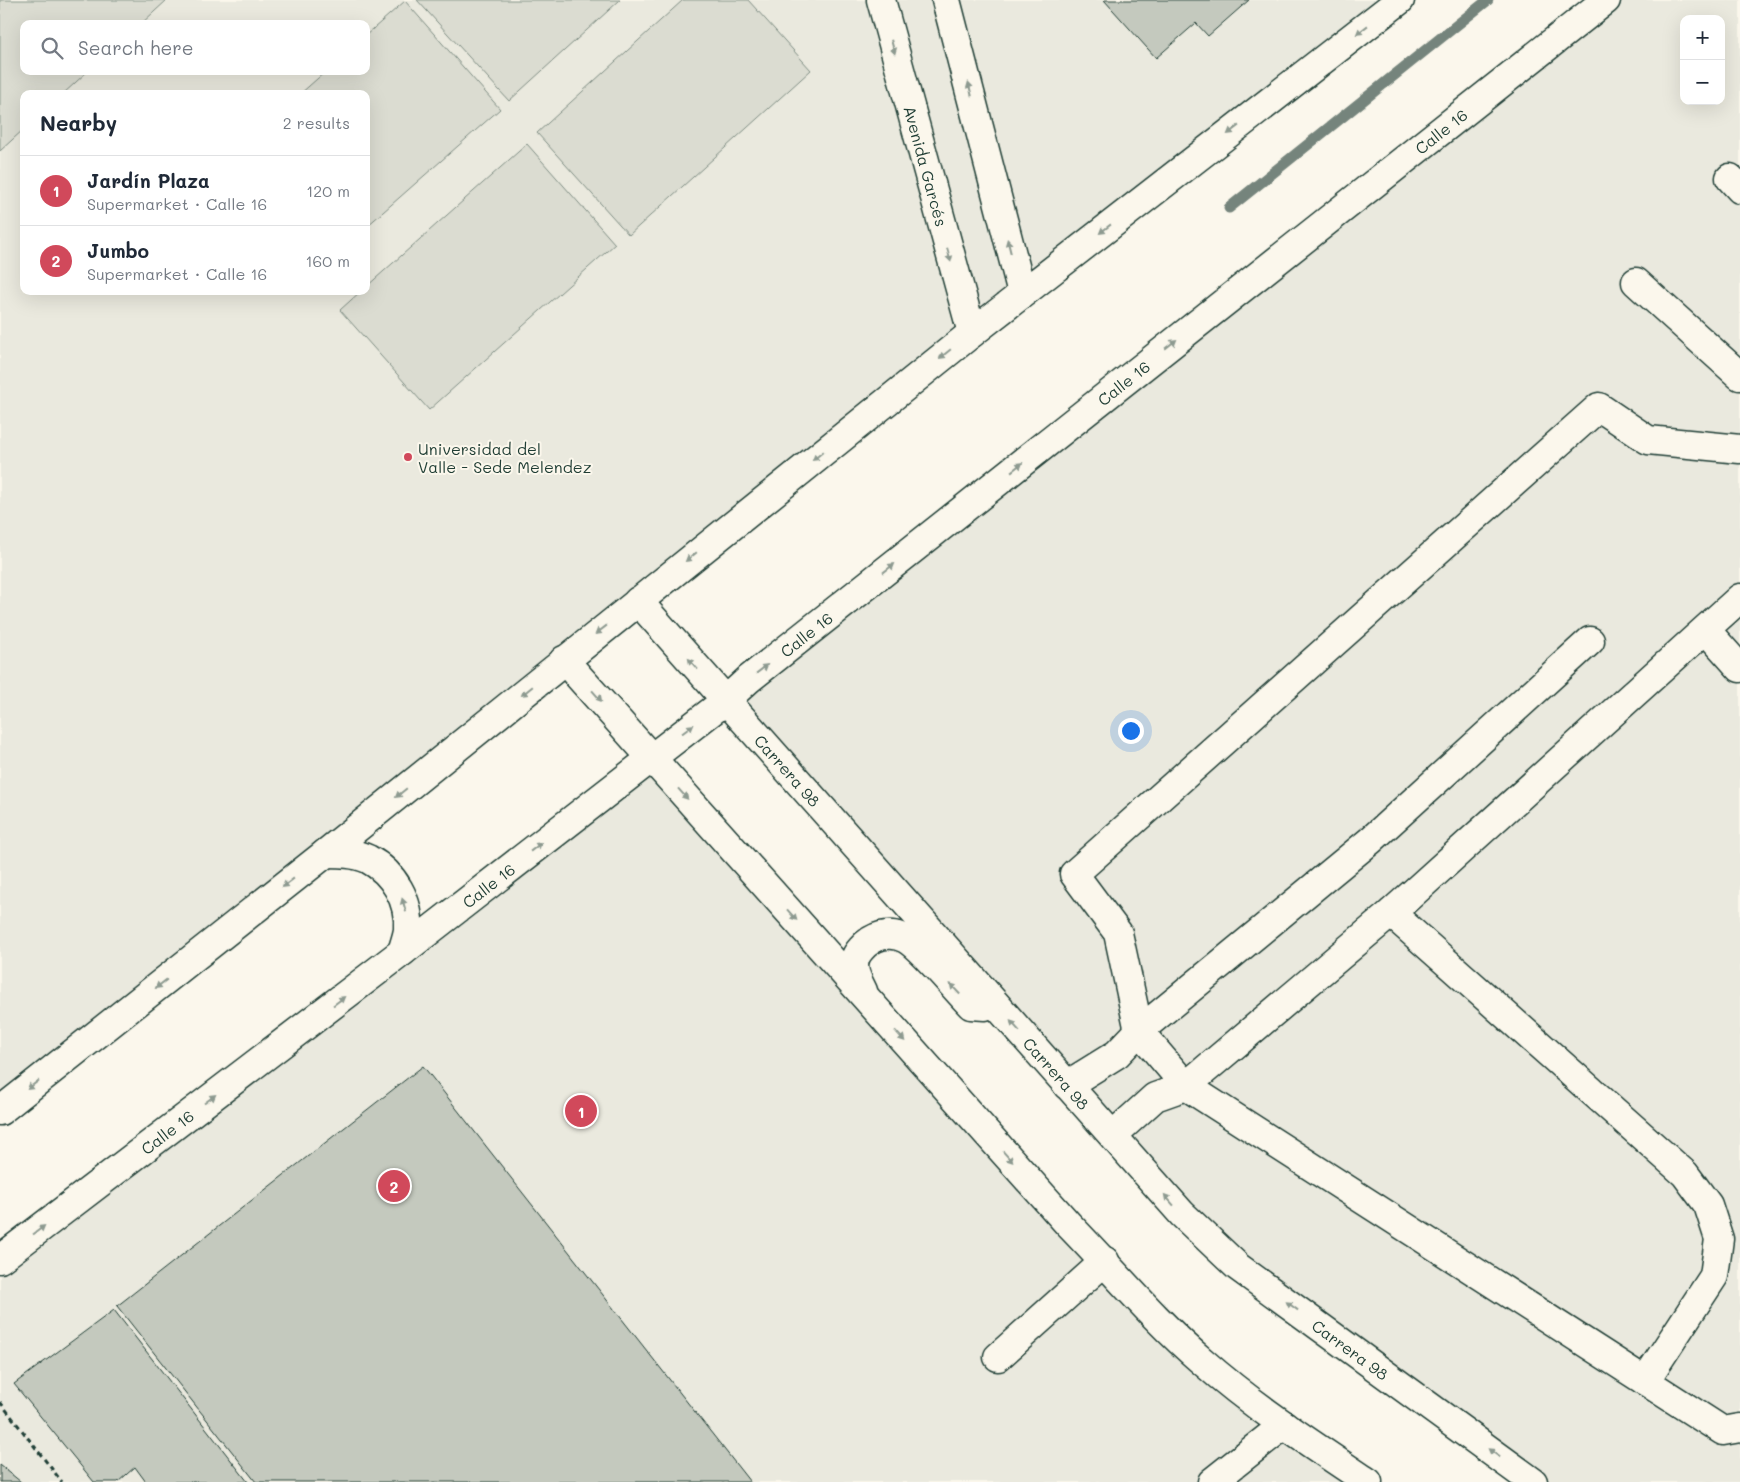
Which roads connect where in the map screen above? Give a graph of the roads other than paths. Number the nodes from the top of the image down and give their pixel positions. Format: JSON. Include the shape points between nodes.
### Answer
{"nodes":[{"id":1,"x":881,"y":0,"type":"edge"},
{"id":2,"x":946,"y":0,"type":"edge"},
{"id":3,"x":1400,"y":0,"type":"edge"},
{"id":4,"x":1606,"y":0,"type":"edge"},
{"id":5,"x":1636,"y":282,"type":"dead end"},
{"id":6,"x":1022,"y":293,"type":"junction"},
{"id":7,"x":972,"y":333,"type":"junction"},
{"id":8,"x":1740,"y":376,"type":"edge"},
{"id":9,"x":1740,"y":449,"type":"edge"},
{"id":10,"x":1740,"y":598,"type":"edge"},
{"id":11,"x":638,"y":601,"type":"junction"},
{"id":12,"x":1706,"y":630,"type":"junction"},
{"id":13,"x":1590,"y":641,"type":"dead end"},
{"id":14,"x":564,"y":660,"type":"junction"},
{"id":15,"x":1740,"y":668,"type":"edge"},
{"id":16,"x":725,"y":700,"type":"junction"},
{"id":17,"x":650,"y":758,"type":"junction"},
{"id":18,"x":326,"y":853,"type":"junction"},
{"id":19,"x":1391,"y":913,"type":"junction"},
{"id":20,"x":402,"y":952,"type":"junction"},
{"id":21,"x":866,"y":998,"type":"junction"},
{"id":22,"x":996,"y":1006,"type":"junction"},
{"id":23,"x":1138,"y":1031,"type":"junction"},
{"id":24,"x":1067,"y":1085,"type":"junction"},
{"id":25,"x":1186,"y":1086,"type":"junction"},
{"id":26,"x":0,"y":1111,"type":"edge"},
{"id":27,"x":1113,"y":1135,"type":"junction"},
{"id":28,"x":0,"y":1259,"type":"edge"},
{"id":29,"x":1105,"y":1262,"type":"junction"},
{"id":30,"x":998,"y":1357,"type":"dead end"},
{"id":31,"x":1645,"y":1380,"type":"junction"},
{"id":32,"x":1284,"y":1425,"type":"junction"},
{"id":33,"x":1740,"y":1428,"type":"edge"},
{"id":34,"x":1212,"y":1482,"type":"edge"},
{"id":35,"x":1368,"y":1482,"type":"edge"},
{"id":36,"x":1533,"y":1482,"type":"edge"}],
"edges":[{"from":1,"to":7,"type":"street","name":"Avenida Garcés","one_way":true},
{"from":6,"to":2,"type":"street","one_way":true},
{"from":3,"to":6,"type":"street","one_way":true},
{"from":16,"to":4,"type":"street","name":"Calle 16","one_way":true},
{"from":5,"to":8,"type":"street"},
{"from":6,"to":7,"type":"street"},
{"from":7,"to":11,"type":"street","one_way":true},
{"from":9,"to":23,"type":"street","via":[[1648,440],[1599,407],[1074,874],[1118,933]]},
{"from":10,"to":12,"type":"street"},
{"from":11,"to":14,"type":"street","one_way":true},
{"from":16,"to":11,"type":"street","name":"Carrera 98","one_way":true},
{"from":12,"to":15,"type":"street"},
{"from":12,"to":19,"type":"street"},
{"from":13,"to":23,"type":"street","via":[[1371,840]]},
{"from":14,"to":17,"type":"street","one_way":true},
{"from":14,"to":18,"type":"street","one_way":true},
{"from":17,"to":16,"type":"street","name":"Calle 16","one_way":true},
{"from":16,"to":22,"type":"street","name":"Carrera 98"},
{"from":20,"to":17,"type":"street","name":"Calle 16","one_way":true},
{"from":17,"to":21,"type":"street","one_way":true},
{"from":20,"to":18,"type":"street","one_way":true,"via":[[408,930],[407,908],[398,887],[367,859],[347,853]]},
{"from":18,"to":26,"type":"street","one_way":true},
{"from":19,"to":25,"type":"street"},
{"from":19,"to":31,"type":"street","via":[[1685,1174],[1708,1205],[1719,1239],[1714,1276]]},
{"from":28,"to":20,"type":"street","name":"Calle 16","one_way":true},
{"from":22,"to":21,"type":"street","one_way":true,"via":[[971,1005],[906,938],[890,934],[872,938],[859,950],[855,959],[853,969]]},
{"from":21,"to":29,"type":"street","one_way":true},
{"from":24,"to":22,"type":"street","name":"Carrera 98","one_way":true},
{"from":23,"to":24,"type":"street","via":[[1117,1054]]},
{"from":23,"to":25,"type":"street"},
{"from":24,"to":27,"type":"street","name":"Carrera 98"},
{"from":25,"to":27,"type":"street","via":[[1155,1097]]},
{"from":25,"to":31,"type":"street"},
{"from":36,"to":27,"type":"street","name":"Carrera 98","one_way":true,"via":[[1238,1267],[1182,1214]]},
{"from":29,"to":30,"type":"street"},
{"from":29,"to":32,"type":"street","via":[[1202,1361]]},
{"from":31,"to":33,"type":"street","via":[[1723,1431]]},
{"from":32,"to":34,"type":"street"},
{"from":32,"to":35,"type":"street"}]}
